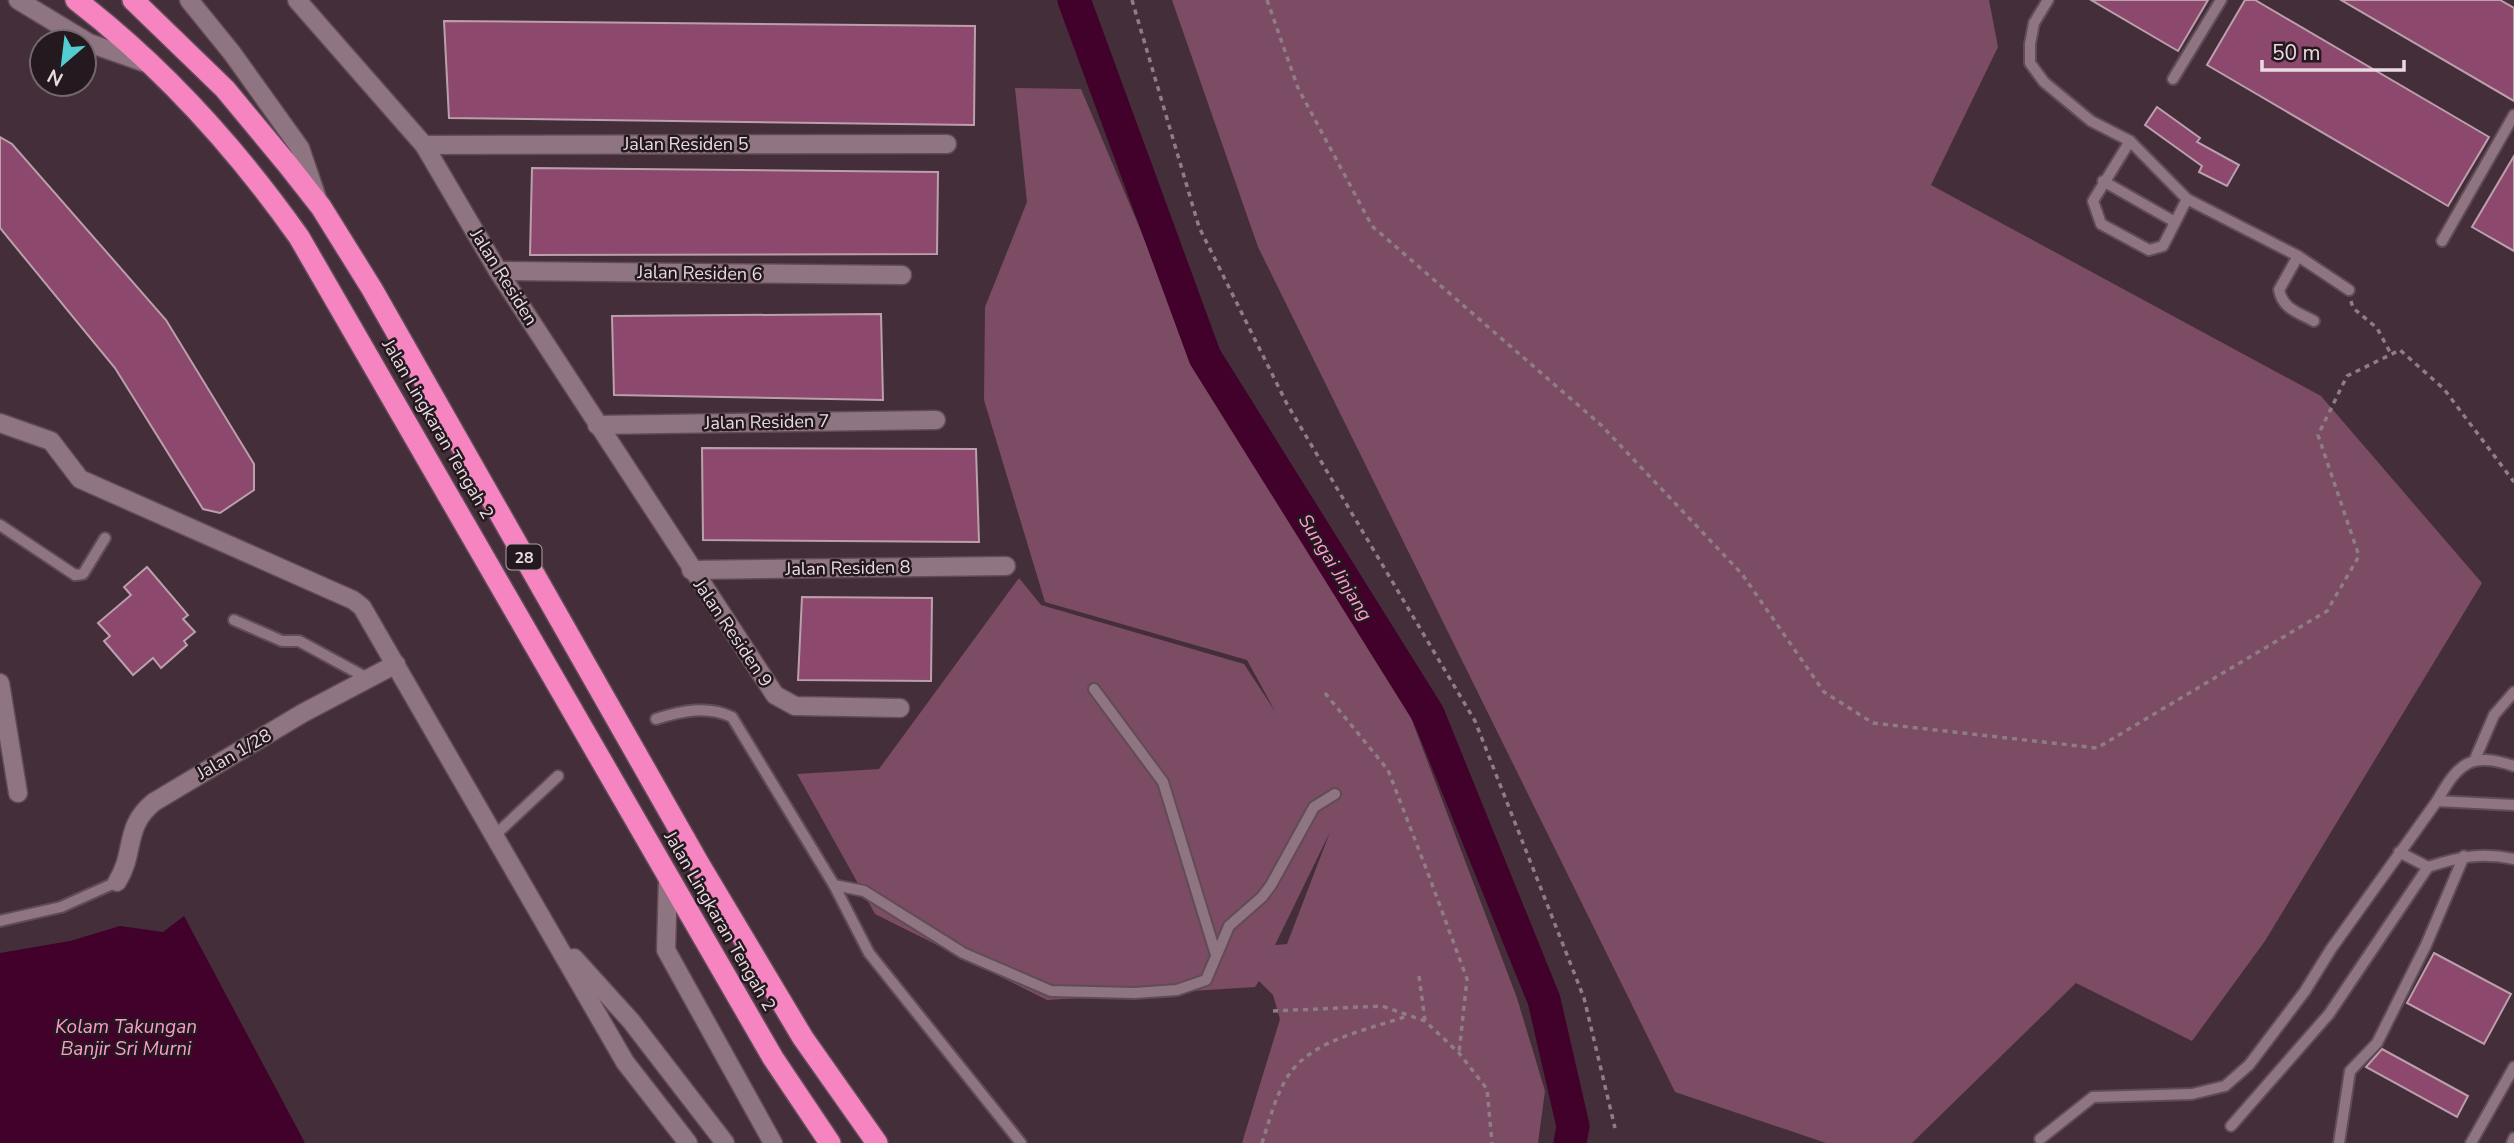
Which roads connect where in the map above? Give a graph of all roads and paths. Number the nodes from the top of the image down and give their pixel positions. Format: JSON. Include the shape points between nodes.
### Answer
{"nodes":[{"id":1,"x":18,"y":0,"type":"edge"},
{"id":2,"x":76,"y":0,"type":"edge"},
{"id":3,"x":133,"y":0,"type":"edge"},
{"id":4,"x":189,"y":0,"type":"edge"},
{"id":5,"x":297,"y":0,"type":"edge"},
{"id":6,"x":1132,"y":0,"type":"edge"},
{"id":7,"x":1267,"y":0,"type":"edge"},
{"id":8,"x":2048,"y":0,"type":"edge"},
{"id":9,"x":2221,"y":0,"type":"edge"},
{"id":10,"x":153,"y":65,"type":"junction"},
{"id":11,"x":2173,"y":79,"type":"dead end"},
{"id":12,"x":2514,"y":115,"type":"edge"},
{"id":13,"x":2130,"y":141,"type":"junction"},
{"id":14,"x":947,"y":144,"type":"dead end"},
{"id":15,"x":424,"y":145,"type":"junction"},
{"id":16,"x":2104,"y":181,"type":"junction"},
{"id":17,"x":2187,"y":199,"type":"junction"},
{"id":18,"x":321,"y":207,"type":"junction"},
{"id":19,"x":2175,"y":222,"type":"junction"},
{"id":20,"x":2442,"y":240,"type":"dead end"},
{"id":21,"x":2298,"y":256,"type":"junction"},
{"id":22,"x":498,"y":271,"type":"junction"},
{"id":23,"x":902,"y":275,"type":"dead end"},
{"id":24,"x":2348,"y":290,"type":"joint"},
{"id":25,"x":2314,"y":321,"type":"dead end"},
{"id":26,"x":2391,"y":354,"type":"junction"},
{"id":27,"x":936,"y":419,"type":"dead end"},
{"id":28,"x":0,"y":423,"type":"edge"},
{"id":29,"x":597,"y":425,"type":"junction"},
{"id":30,"x":2514,"y":482,"type":"edge"},
{"id":31,"x":0,"y":525,"type":"edge"},
{"id":32,"x":105,"y":538,"type":"dead end"},
{"id":33,"x":1006,"y":566,"type":"dead end"},
{"id":34,"x":691,"y":570,"type":"junction"},
{"id":35,"x":234,"y":620,"type":"dead end"},
{"id":36,"x":396,"y":664,"type":"junction"},
{"id":37,"x":367,"y":678,"type":"junction"},
{"id":38,"x":0,"y":682,"type":"edge"},
{"id":39,"x":1094,"y":689,"type":"dead end"},
{"id":40,"x":2514,"y":692,"type":"edge"},
{"id":41,"x":1325,"y":693,"type":"dead end"},
{"id":42,"x":900,"y":708,"type":"dead end"},
{"id":43,"x":656,"y":719,"type":"dead end"},
{"id":44,"x":2476,"y":759,"type":"junction"},
{"id":45,"x":2514,"y":766,"type":"edge"},
{"id":46,"x":558,"y":776,"type":"dead end"},
{"id":47,"x":18,"y":793,"type":"dead end"},
{"id":48,"x":1335,"y":794,"type":"dead end"},
{"id":49,"x":2437,"y":801,"type":"junction"},
{"id":50,"x":2514,"y":805,"type":"edge"},
{"id":51,"x":493,"y":837,"type":"junction"},
{"id":52,"x":2399,"y":852,"type":"junction"},
{"id":53,"x":2464,"y":856,"type":"junction"},
{"id":54,"x":2514,"y":859,"type":"edge"},
{"id":55,"x":2428,"y":867,"type":"junction"},
{"id":56,"x":668,"y":879,"type":"junction"},
{"id":57,"x":117,"y":882,"type":"joint"},
{"id":58,"x":834,"y":886,"type":"junction"},
{"id":59,"x":0,"y":921,"type":"edge"},
{"id":60,"x":549,"y":929,"type":"junction"},
{"id":61,"x":1216,"y":955,"type":"junction"},
{"id":62,"x":1419,"y":976,"type":"dead end"},
{"id":63,"x":1273,"y":1011,"type":"dead end"},
{"id":64,"x":1409,"y":1015,"type":"junction"},
{"id":65,"x":1425,"y":1021,"type":"junction"},
{"id":66,"x":1459,"y":1053,"type":"junction"},
{"id":67,"x":2514,"y":1067,"type":"edge"},
{"id":68,"x":2502,"y":1089,"type":"junction"},
{"id":69,"x":2514,"y":1095,"type":"edge"},
{"id":70,"x":2231,"y":1126,"type":"dead end"},
{"id":71,"x":1615,"y":1128,"type":"dead end"},
{"id":72,"x":2514,"y":1138,"type":"edge"},
{"id":73,"x":2040,"y":1139,"type":"dead end"},
{"id":74,"x":688,"y":1143,"type":"edge"},
{"id":75,"x":725,"y":1143,"type":"edge"},
{"id":76,"x":773,"y":1143,"type":"edge"},
{"id":77,"x":830,"y":1143,"type":"edge"},
{"id":78,"x":877,"y":1143,"type":"edge"},
{"id":79,"x":1021,"y":1143,"type":"edge"},
{"id":80,"x":1262,"y":1143,"type":"edge"},
{"id":81,"x":1492,"y":1143,"type":"edge"},
{"id":82,"x":2339,"y":1143,"type":"edge"},
{"id":83,"x":2471,"y":1143,"type":"edge"},
{"id":84,"x":2512,"y":1143,"type":"edge"}],
"edges":[{"from":1,"to":10,"type":"street","via":[[89,43]]},
{"from":2,"to":10,"type":"highway","name":"Jalan Lingkaran Tengah 2","number":"28"},
{"from":3,"to":18,"type":"highway","name":"Jalan Lingkaran Tengah 2","number":"28","via":[[225,89]]},
{"from":4,"to":18,"type":"street","via":[[300,148]]},
{"from":5,"to":15,"type":"street","name":"Jalan Residen"},
{"from":6,"to":71,"type":"path","via":[[1199,227],[1287,404],[1475,722],[1584,998]]},
{"from":7,"to":26,"type":"path","via":[[1298,88],[1372,226],[1601,425],[1742,574],[1824,692],[1873,723],[2097,748],[2327,611],[2359,556],[2318,435],[2347,376]]},
{"from":8,"to":13,"type":"lane","via":[[2034,23],[2030,63],[2044,82],[2091,121]]},
{"from":9,"to":11,"type":"lane"},
{"from":10,"to":56,"type":"highway","name":"Jalan Lingkaran Tengah 2","number":"28","via":[[263,186],[299,237]]},
{"from":12,"to":20,"type":"lane"},
{"from":13,"to":16,"type":"lane"},
{"from":13,"to":17,"type":"lane"},
{"from":14,"to":15,"type":"street","name":"Jalan Residen 5"},
{"from":15,"to":22,"type":"street","name":"Jalan Residen"},
{"from":16,"to":19,"type":"lane"},
{"from":16,"to":19,"type":"lane","via":[[2093,201],[2101,224],[2150,250],[2163,246]]},
{"from":17,"to":19,"type":"lane"},
{"from":17,"to":21,"type":"lane"},
{"from":18,"to":78,"type":"highway","name":"Jalan Lingkaran Tengah 2","number":"28","via":[[720,899],[803,1038]]},
{"from":21,"to":24,"type":"lane"},
{"from":21,"to":25,"type":"lane","via":[[2279,290],[2281,300]]},
{"from":22,"to":23,"type":"street","name":"Jalan Residen 6"},
{"from":22,"to":29,"type":"street","name":"Jalan Residen"},
{"from":24,"to":26,"type":"path","via":[[2353,308],[2377,328]]},
{"from":26,"to":30,"type":"path","via":[[2400,350],[2444,389]]},
{"from":27,"to":29,"type":"street","name":"Jalan Residen 7"},
{"from":28,"to":36,"type":"street","via":[[51,441],[80,479],[353,600],[368,615]]},
{"from":29,"to":34,"type":"street","name":"Jalan Residen"},
{"from":31,"to":32,"type":"lane","via":[[75,575],[83,574]]},
{"from":33,"to":34,"type":"street","name":"Jalan Residen 8"},
{"from":34,"to":42,"type":"street","name":"Jalan Residen 9","via":[[775,695],[787,703]]},
{"from":35,"to":37,"type":"lane","via":[[282,641],[299,641]]},
{"from":36,"to":37,"type":"street","name":"Jalan 1/28"},
{"from":36,"to":51,"type":"street"},
{"from":37,"to":57,"type":"street","name":"Jalan 1/28","via":[[147,808],[131,829],[127,867]]},
{"from":38,"to":47,"type":"street"},
{"from":39,"to":61,"type":"lane","via":[[1163,782]]},
{"from":40,"to":44,"type":"lane","via":[[2494,715]]},
{"from":41,"to":66,"type":"path","via":[[1388,770],[1429,876],[1467,979]]},
{"from":43,"to":58,"type":"lane","via":[[691,710],[720,711],[732,717]]},
{"from":44,"to":45,"type":"lane"},
{"from":44,"to":49,"type":"lane","via":[[2462,764]]},
{"from":46,"to":51,"type":"lane"},
{"from":48,"to":61,"type":"lane","via":[[1314,807],[1271,885],[1229,926]]},
{"from":49,"to":50,"type":"lane"},
{"from":49,"to":52,"type":"lane"},
{"from":51,"to":60,"type":"street"},
{"from":52,"to":55,"type":"lane"},
{"from":52,"to":73,"type":"lane","via":[[2292,1008],[2249,1065],[2225,1086],[2192,1094],[2093,1097]]},
{"from":53,"to":54,"type":"lane","via":[[2492,854]]},
{"from":53,"to":55,"type":"lane"},
{"from":53,"to":82,"type":"lane","via":[[2377,1043],[2350,1071]]},
{"from":55,"to":70,"type":"lane","via":[[2329,1014]]},
{"from":56,"to":76,"type":"street","via":[[666,950]]},
{"from":56,"to":77,"type":"highway","name":"Jalan Lingkaran Tengah 2","number":"28","via":[[773,1058]]},
{"from":57,"to":59,"type":"lane","via":[[61,907]]},
{"from":58,"to":61,"type":"lane","via":[[864,891],[963,953],[1051,991],[1177,990],[1206,980]]},
{"from":58,"to":79,"type":"lane","via":[[869,953]]},
{"from":60,"to":74,"type":"street","via":[[625,1062]]},
{"from":60,"to":75,"type":"street","via":[[631,1021]]},
{"from":62,"to":65,"type":"path"},
{"from":63,"to":64,"type":"path","via":[[1382,1006]]},
{"from":64,"to":65,"type":"path"},
{"from":64,"to":80,"type":"path","via":[[1328,1044],[1294,1068]]},
{"from":65,"to":66,"type":"path"},
{"from":66,"to":81,"type":"path","via":[[1487,1089]]},
{"from":67,"to":68,"type":"lane"},
{"from":68,"to":69,"type":"lane"},
{"from":68,"to":83,"type":"lane"},
{"from":72,"to":84,"type":"lane"}]}
